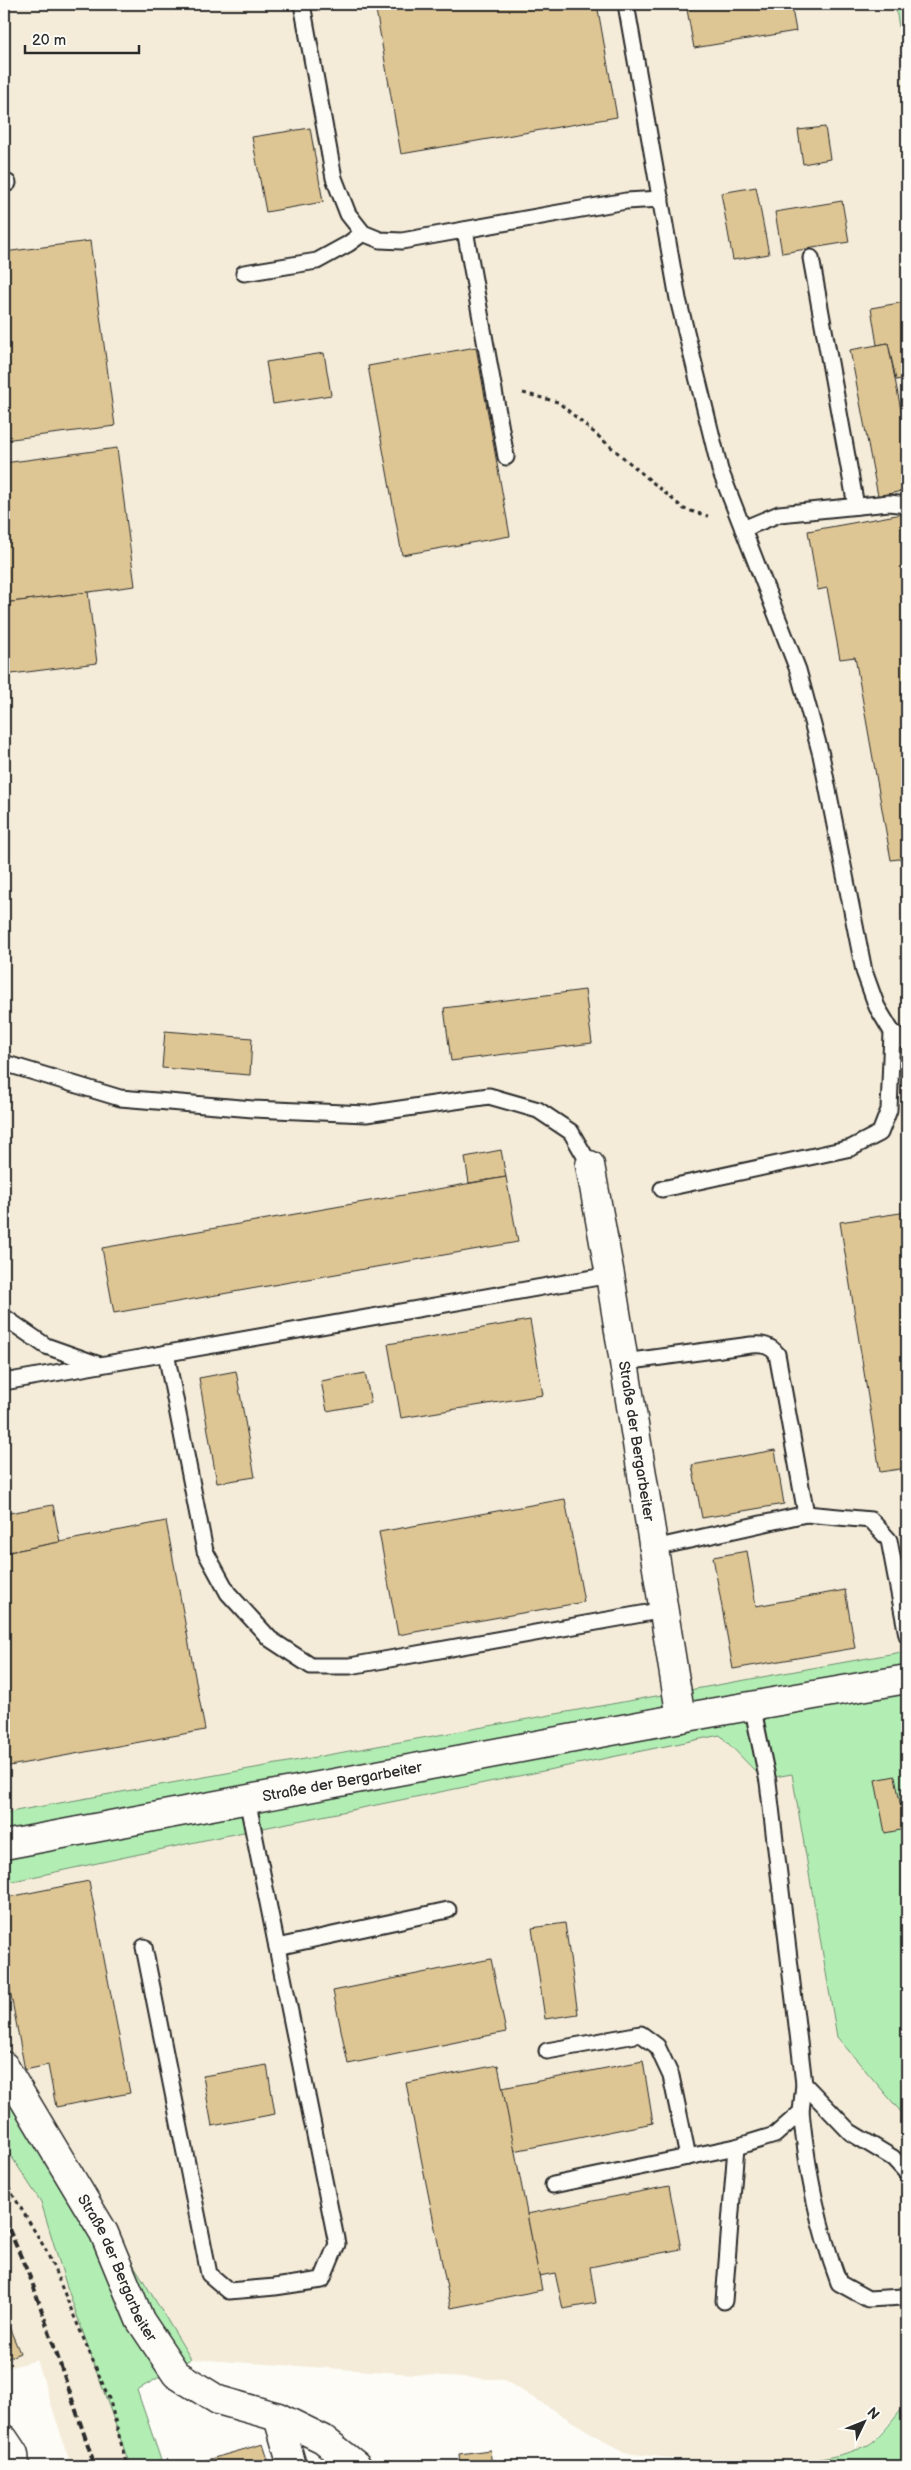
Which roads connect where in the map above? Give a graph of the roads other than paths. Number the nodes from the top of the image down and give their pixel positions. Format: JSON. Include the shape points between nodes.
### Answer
{"nodes":[{"id":1,"x":302,"y":4,"type":"edge"},
{"id":2,"x":626,"y":4,"type":"edge"},
{"id":3,"x":661,"y":199,"type":"junction"},
{"id":4,"x":465,"y":230,"type":"junction"},
{"id":5,"x":363,"y":232,"type":"junction"},
{"id":6,"x":811,"y":258,"type":"dead end"},
{"id":7,"x":244,"y":273,"type":"dead end"},
{"id":8,"x":506,"y":457,"type":"dead end"},
{"id":9,"x":907,"y":505,"type":"edge"},
{"id":10,"x":856,"y":506,"type":"junction"},
{"id":11,"x":741,"y":524,"type":"junction"},
{"id":12,"x":892,"y":1032,"type":"junction"},
{"id":13,"x":907,"y":1040,"type":"edge"},
{"id":14,"x":4,"y":1063,"type":"edge"},
{"id":15,"x":590,"y":1165,"type":"joint"},
{"id":16,"x":662,"y":1189,"type":"dead end"},
{"id":17,"x":610,"y":1275,"type":"junction"},
{"id":18,"x":4,"y":1317,"type":"edge"},
{"id":19,"x":166,"y":1353,"type":"junction"},
{"id":20,"x":624,"y":1362,"type":"junction"},
{"id":21,"x":98,"y":1364,"type":"junction"},
{"id":22,"x":4,"y":1382,"type":"edge"},
{"id":23,"x":806,"y":1514,"type":"junction"},
{"id":24,"x":654,"y":1548,"type":"junction"},
{"id":25,"x":664,"y":1610,"type":"junction"},
{"id":26,"x":907,"y":1635,"type":"edge"},
{"id":27,"x":907,"y":1679,"type":"edge"},
{"id":28,"x":752,"y":1706,"type":"junction"},
{"id":29,"x":680,"y":1718,"type":"junction"},
{"id":30,"x":247,"y":1799,"type":"junction"},
{"id":31,"x":4,"y":1845,"type":"edge"},
{"id":32,"x":448,"y":1910,"type":"dead end"},
{"id":33,"x":144,"y":1947,"type":"dead end"},
{"id":34,"x":277,"y":1947,"type":"junction"},
{"id":35,"x":547,"y":2051,"type":"dead end"},
{"id":36,"x":4,"y":2066,"type":"edge"},
{"id":37,"x":804,"y":2084,"type":"junction"},
{"id":38,"x":801,"y":2112,"type":"junction"},
{"id":39,"x":736,"y":2147,"type":"junction"},
{"id":40,"x":688,"y":2157,"type":"junction"},
{"id":41,"x":907,"y":2173,"type":"edge"},
{"id":42,"x":553,"y":2184,"type":"dead end"},
{"id":43,"x":907,"y":2294,"type":"edge"},
{"id":44,"x":724,"y":2301,"type":"dead end"},
{"id":45,"x":278,"y":2417,"type":"junction"},
{"id":46,"x":4,"y":2439,"type":"edge"},
{"id":47,"x":15,"y":2466,"type":"edge"},
{"id":48,"x":292,"y":2466,"type":"edge"},
{"id":49,"x":356,"y":2466,"type":"edge"}],
"edges":[{"from":1,"to":5,"type":"lane","via":[[334,178],[348,214]]},
{"from":2,"to":3,"type":"lane"},
{"from":3,"to":4,"type":"lane","via":[[626,201]]},
{"from":3,"to":11,"type":"lane","via":[[678,299],[720,470]]},
{"from":4,"to":5,"type":"lane","via":[[402,241],[380,240]]},
{"from":4,"to":8,"type":"lane"},
{"from":5,"to":7,"type":"lane","via":[[317,261]]},
{"from":6,"to":10,"type":"lane"},
{"from":9,"to":10,"type":"lane"},
{"from":10,"to":11,"type":"lane","via":[[780,514]]},
{"from":11,"to":12,"type":"lane","via":[[798,670],[821,755],[864,970],[877,1008]]},
{"from":12,"to":13,"type":"lane"},
{"from":12,"to":16,"type":"lane","via":[[889,1110],[880,1133],[851,1148]]},
{"from":14,"to":15,"type":"lane","via":[[120,1098],[253,1109],[366,1114],[488,1096],[538,1110],[570,1132]]},
{"from":15,"to":17,"type":"street","name":"Straße der Bergarbeiter"},
{"from":17,"to":19,"type":"lane"},
{"from":17,"to":20,"type":"street","name":"Straße der Bergarbeiter"},
{"from":18,"to":21,"type":"lane","via":[[46,1346]]},
{"from":19,"to":21,"type":"lane"},
{"from":19,"to":25,"type":"lane","via":[[205,1551],[234,1600],[270,1639],[311,1666],[350,1666]]},
{"from":20,"to":23,"type":"lane","via":[[751,1345],[763,1344],[772,1348],[777,1354]]},
{"from":20,"to":24,"type":"street","name":"Straße der Bergarbeiter"},
{"from":21,"to":22,"type":"lane"},
{"from":23,"to":24,"type":"lane"},
{"from":23,"to":26,"type":"lane","via":[[870,1520],[889,1540]]},
{"from":24,"to":25,"type":"street","name":"Straße der Bergarbeiter"},
{"from":25,"to":29,"type":"street","name":"Straße der Bergarbeiter"},
{"from":27,"to":28,"type":"street","name":"Straße der Bergarbeiter"},
{"from":28,"to":29,"type":"street","name":"Straße der Bergarbeiter"},
{"from":28,"to":37,"type":"lane","via":[[768,1782]]},
{"from":29,"to":30,"type":"street","name":"Straße der Bergarbeiter"},
{"from":30,"to":31,"type":"street","name":"Straße der Bergarbeiter"},
{"from":30,"to":34,"type":"lane"},
{"from":32,"to":34,"type":"lane"},
{"from":33,"to":34,"type":"lane","via":[[209,2274],[229,2291],[322,2280],[337,2244]]},
{"from":35,"to":40,"type":"lane","via":[[641,2034],[657,2046],[671,2076]]},
{"from":36,"to":45,"type":"street","name":"Straße der Bergarbeiter","via":[[104,2233],[140,2320],[176,2374],[218,2400]]},
{"from":37,"to":38,"type":"lane"},
{"from":37,"to":41,"type":"lane","via":[[850,2132],[893,2158]]},
{"from":38,"to":39,"type":"lane","via":[[775,2135]]},
{"from":38,"to":43,"type":"lane","via":[[808,2173],[821,2231],[839,2283],[868,2299]]},
{"from":39,"to":40,"type":"lane"},
{"from":39,"to":44,"type":"lane"},
{"from":40,"to":42,"type":"lane"},
{"from":45,"to":48,"type":"street"},
{"from":45,"to":49,"type":"street","name":"Straße der Bergarbeiter","via":[[324,2439]]},
{"from":46,"to":47,"type":"street","via":[[14,2454]]}]}
